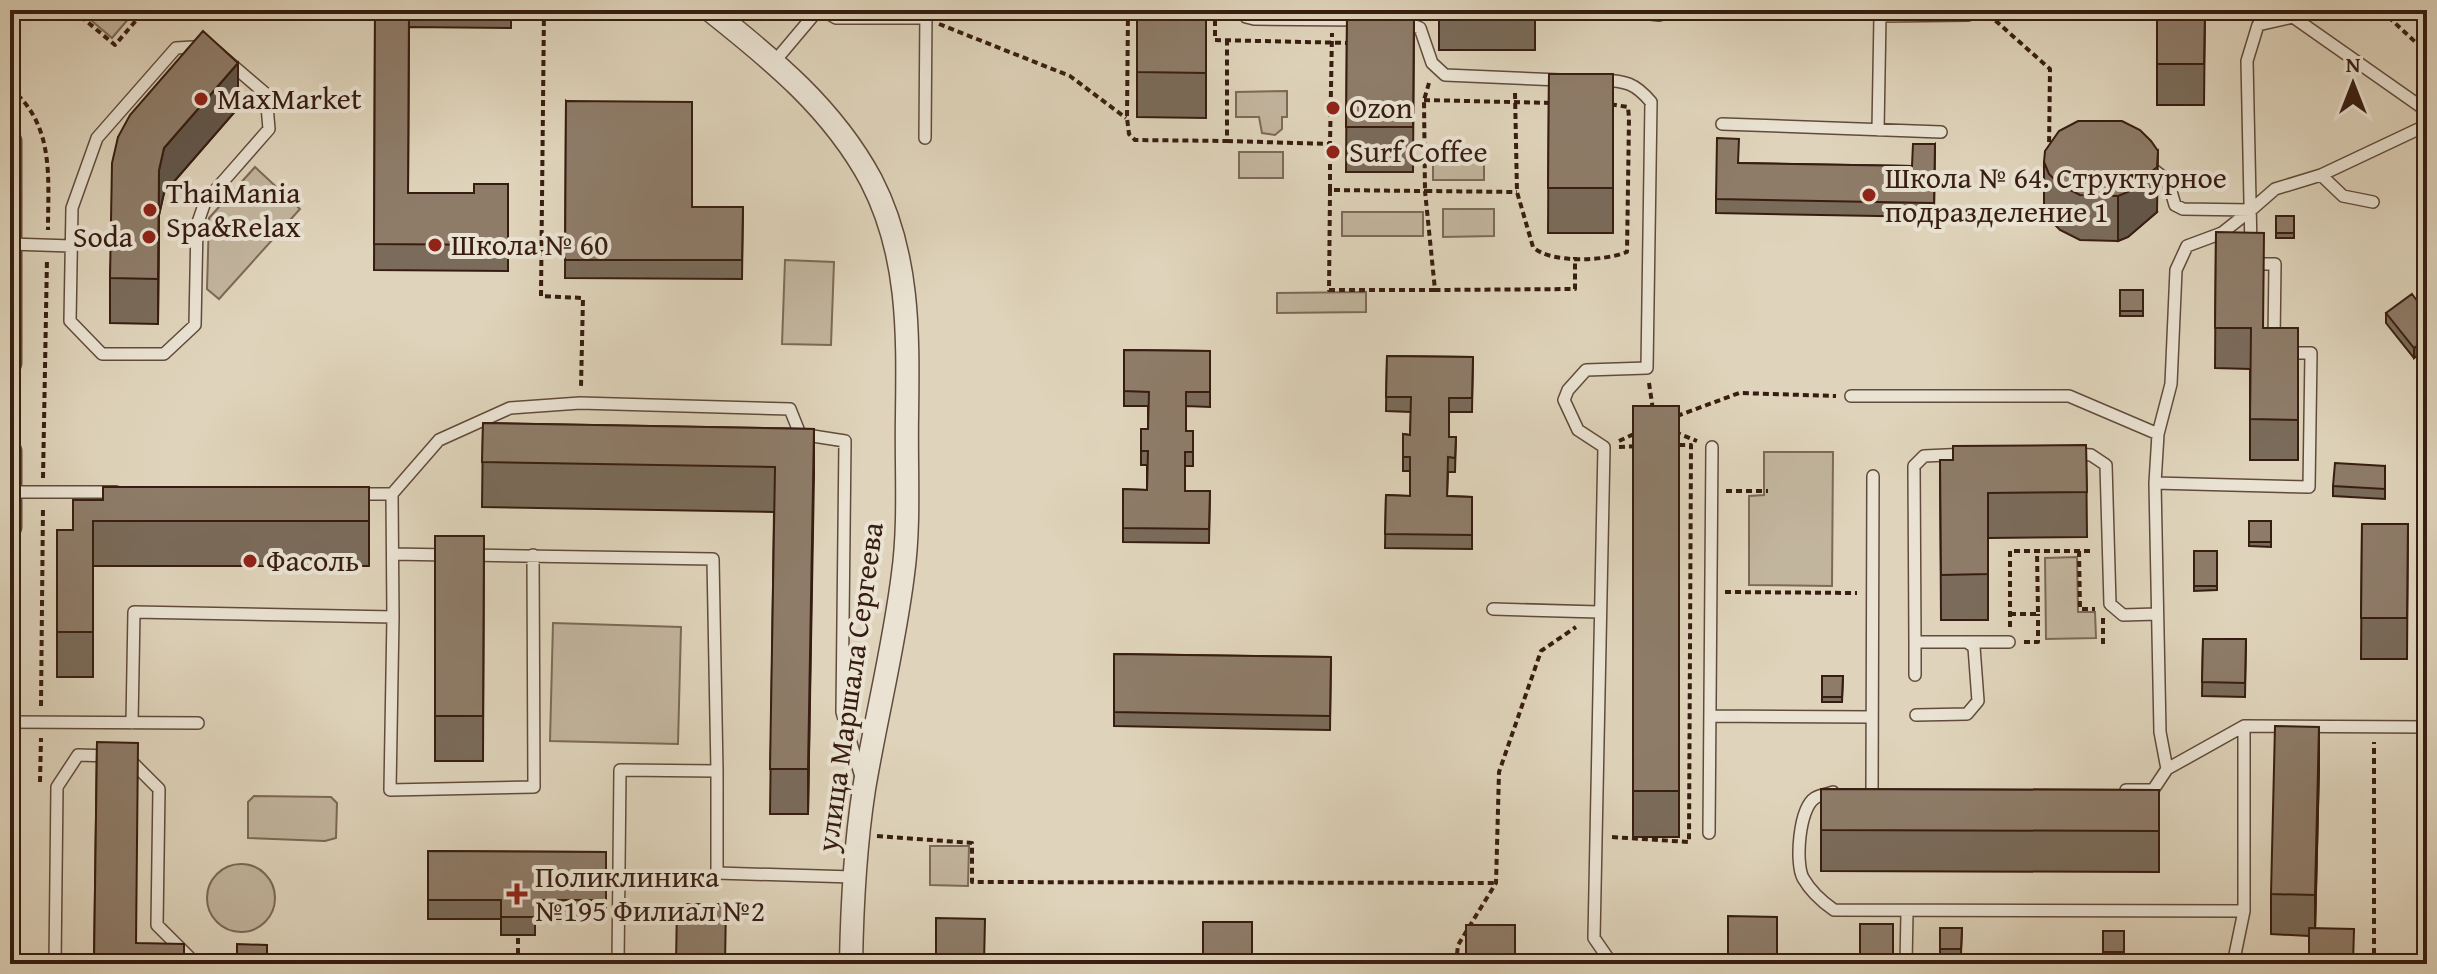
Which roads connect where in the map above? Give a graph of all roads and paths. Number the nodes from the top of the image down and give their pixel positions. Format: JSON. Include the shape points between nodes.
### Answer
{"nodes":[{"id":1,"x":73,"y":10,"type":"edge"},
{"id":2,"x":145,"y":10,"type":"edge"},
{"id":3,"x":544,"y":10,"type":"edge"},
{"id":4,"x":710,"y":10,"type":"edge"},
{"id":5,"x":820,"y":10,"type":"edge"},
{"id":6,"x":1128,"y":10,"type":"edge"},
{"id":7,"x":1215,"y":10,"type":"edge"},
{"id":8,"x":1242,"y":10,"type":"edge"},
{"id":9,"x":1617,"y":10,"type":"edge"},
{"id":10,"x":1677,"y":10,"type":"edge"},
{"id":11,"x":1976,"y":10,"type":"edge"},
{"id":12,"x":1983,"y":10,"type":"edge"},
{"id":13,"x":2381,"y":10,"type":"edge"},
{"id":14,"x":926,"y":14,"type":"edge"},
{"id":15,"x":1332,"y":19,"type":"junction"},
{"id":16,"x":1371,"y":20,"type":"edge"},
{"id":17,"x":1384,"y":20,"type":"edge"},
{"id":18,"x":1227,"y":40,"type":"junction"},
{"id":19,"x":1332,"y":42,"type":"junction"},
{"id":20,"x":1359,"y":43,"type":"edge"},
{"id":21,"x":2427,"y":53,"type":"edge"},
{"id":22,"x":775,"y":61,"type":"junction"},
{"id":23,"x":1579,"y":80,"type":"edge"},
{"id":24,"x":1595,"y":80,"type":"edge"},
{"id":25,"x":1428,"y":85,"type":"dead end"},
{"id":26,"x":10,"y":88,"type":"edge"},
{"id":27,"x":1424,"y":100,"type":"junction"},
{"id":28,"x":1515,"y":102,"type":"junction"},
{"id":29,"x":1560,"y":103,"type":"edge"},
{"id":30,"x":1604,"y":104,"type":"edge"},
{"id":31,"x":2427,"y":111,"type":"edge"},
{"id":32,"x":1127,"y":118,"type":"junction"},
{"id":33,"x":1722,"y":124,"type":"dead end"},
{"id":34,"x":2427,"y":125,"type":"edge"},
{"id":35,"x":1878,"y":130,"type":"junction"},
{"id":36,"x":1941,"y":132,"type":"dead end"},
{"id":37,"x":925,"y":138,"type":"dead end"},
{"id":38,"x":10,"y":141,"type":"edge"},
{"id":39,"x":1227,"y":141,"type":"junction"},
{"id":40,"x":1330,"y":144,"type":"junction"},
{"id":41,"x":2049,"y":156,"type":"edge"},
{"id":42,"x":2140,"y":158,"type":"edge"},
{"id":43,"x":2321,"y":175,"type":"junction"},
{"id":44,"x":11,"y":184,"type":"edge"},
{"id":45,"x":1330,"y":190,"type":"junction"},
{"id":46,"x":1425,"y":191,"type":"junction"},
{"id":47,"x":1517,"y":192,"type":"junction"},
{"id":48,"x":2373,"y":202,"type":"dead end"},
{"id":49,"x":2251,"y":210,"type":"junction"},
{"id":50,"x":11,"y":244,"type":"edge"},
{"id":51,"x":47,"y":245,"type":"junction"},
{"id":52,"x":71,"y":246,"type":"junction"},
{"id":53,"x":1575,"y":257,"type":"junction"},
{"id":54,"x":1435,"y":290,"type":"junction"},
{"id":55,"x":10,"y":363,"type":"edge"},
{"id":56,"x":1647,"y":368,"type":"junction"},
{"id":57,"x":1851,"y":396,"type":"joint"},
{"id":58,"x":580,"y":403,"type":"junction"},
{"id":59,"x":1667,"y":420,"type":"edge"},
{"id":60,"x":1655,"y":424,"type":"edge"},
{"id":61,"x":1642,"y":430,"type":"edge"},
{"id":62,"x":1669,"y":430,"type":"edge"},
{"id":63,"x":2158,"y":434,"type":"junction"},
{"id":64,"x":1648,"y":446,"type":"edge"},
{"id":65,"x":1662,"y":446,"type":"edge"},
{"id":66,"x":1604,"y":447,"type":"junction"},
{"id":67,"x":1712,"y":447,"type":"joint"},
{"id":68,"x":10,"y":451,"type":"edge"},
{"id":69,"x":1979,"y":454,"type":"edge"},
{"id":70,"x":2052,"y":454,"type":"edge"},
{"id":71,"x":1873,"y":476,"type":"dead end"},
{"id":72,"x":2155,"y":483,"type":"junction"},
{"id":73,"x":43,"y":491,"type":"junction"},
{"id":74,"x":1712,"y":491,"type":"junction"},
{"id":75,"x":1768,"y":491,"type":"dead end"},
{"id":76,"x":11,"y":492,"type":"edge"},
{"id":77,"x":122,"y":492,"type":"edge"},
{"id":78,"x":344,"y":493,"type":"edge"},
{"id":79,"x":392,"y":494,"type":"junction"},
{"id":80,"x":10,"y":527,"type":"edge"},
{"id":81,"x":2107,"y":550,"type":"junction"},
{"id":82,"x":2037,"y":551,"type":"junction"},
{"id":83,"x":2079,"y":551,"type":"junction"},
{"id":84,"x":393,"y":554,"type":"junction"},
{"id":85,"x":533,"y":555,"type":"junction"},
{"id":86,"x":1711,"y":592,"type":"junction"},
{"id":87,"x":1873,"y":593,"type":"junction"},
{"id":88,"x":1493,"y":609,"type":"dead end"},
{"id":89,"x":1599,"y":612,"type":"junction"},
{"id":90,"x":2010,"y":614,"type":"junction"},
{"id":91,"x":2038,"y":614,"type":"junction"},
{"id":92,"x":2157,"y":614,"type":"junction"},
{"id":93,"x":393,"y":617,"type":"junction"},
{"id":94,"x":1997,"y":627,"type":"dead end"},
{"id":95,"x":1915,"y":642,"type":"junction"},
{"id":96,"x":1967,"y":642,"type":"junction"},
{"id":97,"x":2009,"y":642,"type":"joint"},
{"id":98,"x":2103,"y":645,"type":"dead end"},
{"id":99,"x":1915,"y":675,"type":"dead end"},
{"id":100,"x":1916,"y":715,"type":"dead end"},
{"id":101,"x":1710,"y":716,"type":"junction"},
{"id":102,"x":1872,"y":717,"type":"junction"},
{"id":103,"x":10,"y":722,"type":"edge"},
{"id":104,"x":41,"y":723,"type":"junction"},
{"id":105,"x":132,"y":723,"type":"junction"},
{"id":106,"x":198,"y":723,"type":"dead end"},
{"id":107,"x":2244,"y":726,"type":"junction"},
{"id":108,"x":2375,"y":727,"type":"junction"},
{"id":109,"x":2427,"y":727,"type":"edge"},
{"id":110,"x":2167,"y":769,"type":"junction"},
{"id":111,"x":717,"y":771,"type":"junction"},
{"id":112,"x":864,"y":789,"type":"junction"},
{"id":113,"x":2106,"y":790,"type":"edge"},
{"id":114,"x":1860,"y":792,"type":"junction"},
{"id":115,"x":1888,"y":792,"type":"edge"},
{"id":116,"x":40,"y":794,"type":"dead end"},
{"id":117,"x":1709,"y":833,"type":"dead end"},
{"id":118,"x":858,"y":834,"type":"junction"},
{"id":119,"x":1598,"y":836,"type":"junction"},
{"id":120,"x":853,"y":877,"type":"junction"},
{"id":121,"x":1496,"y":883,"type":"junction"},
{"id":122,"x":2244,"y":911,"type":"junction"},
{"id":123,"x":1907,"y":913,"type":"junction"},
{"id":124,"x":518,"y":935,"type":"edge"},
{"id":125,"x":55,"y":964,"type":"edge"},
{"id":126,"x":196,"y":964,"type":"edge"},
{"id":127,"x":518,"y":964,"type":"edge"},
{"id":128,"x":618,"y":964,"type":"edge"},
{"id":129,"x":851,"y":964,"type":"edge"},
{"id":130,"x":1456,"y":964,"type":"edge"},
{"id":131,"x":1612,"y":964,"type":"edge"},
{"id":132,"x":1906,"y":964,"type":"edge"},
{"id":133,"x":2233,"y":964,"type":"edge"},
{"id":134,"x":2374,"y":964,"type":"edge"}],
"edges":[{"from":1,"to":2,"type":"path","via":[[115,45]]},
{"from":3,"to":58,"type":"path","via":[[541,296],[583,298]]},
{"from":4,"to":22,"type":"street","name":"улица Маршала Сергеева"},
{"from":5,"to":14,"type":"lane","via":[[836,18]]},
{"from":5,"to":22,"type":"lane"},
{"from":6,"to":32,"type":"path"},
{"from":7,"to":18,"type":"path","via":[[1215,40]]},
{"from":8,"to":15,"type":"lane","via":[[1254,19]]},
{"from":9,"to":10,"type":"lane","via":[[1659,15]]},
{"from":11,"to":35,"type":"lane","via":[[1968,15],[1880,16]]},
{"from":12,"to":41,"type":"path","via":[[2050,69]]},
{"from":13,"to":21,"type":"path"},
{"from":14,"to":32,"type":"path","via":[[1070,76]]},
{"from":14,"to":37,"type":"lane"},
{"from":15,"to":16,"type":"lane"},
{"from":15,"to":19,"type":"path"},
{"from":17,"to":23,"type":"lane","via":[[1420,28],[1432,63],[1445,75]]},
{"from":18,"to":19,"type":"path"},
{"from":18,"to":39,"type":"path"},
{"from":19,"to":20,"type":"path"},
{"from":19,"to":40,"type":"path"},
{"from":22,"to":112,"type":"street","name":"улица Маршала Сергеева","via":[[838,127],[871,181],[889,223],[905,285],[904,572]]},
{"from":24,"to":56,"type":"lane","via":[[1626,81],[1651,102]]},
{"from":25,"to":27,"type":"path"},
{"from":26,"to":51,"type":"path","via":[[26,101],[46,143]]},
{"from":27,"to":28,"type":"path"},
{"from":27,"to":46,"type":"path"},
{"from":28,"to":29,"type":"path"},
{"from":28,"to":47,"type":"path"},
{"from":30,"to":53,"type":"path","via":[[1628,107],[1629,246],[1616,256]]},
{"from":31,"to":49,"type":"lane","via":[[2293,17],[2258,25],[2247,61]]},
{"from":32,"to":39,"type":"path","via":[[1135,140]]},
{"from":33,"to":35,"type":"lane"},
{"from":34,"to":43,"type":"lane"},
{"from":35,"to":36,"type":"lane"},
{"from":38,"to":44,"type":"street"},
{"from":39,"to":40,"type":"path"},
{"from":40,"to":45,"type":"path"},
{"from":42,"to":49,"type":"lane","via":[[2168,181],[2175,205],[2183,209]]},
{"from":43,"to":48,"type":"lane","via":[[2343,196]]},
{"from":43,"to":49,"type":"lane","via":[[2275,189]]},
{"from":44,"to":50,"type":"street"},
{"from":45,"to":46,"type":"path"},
{"from":45,"to":54,"type":"path","via":[[1329,290]]},
{"from":46,"to":47,"type":"path"},
{"from":46,"to":54,"type":"path"},
{"from":47,"to":53,"type":"path","via":[[1533,247],[1550,257]]},
{"from":49,"to":63,"type":"lane","via":[[2222,233],[2187,246],[2176,270],[2171,384]]},
{"from":49,"to":72,"type":"lane","via":[[2251,264],[2275,264],[2274,353],[2311,353],[2309,487]]},
{"from":50,"to":51,"type":"lane"},
{"from":50,"to":55,"type":"street"},
{"from":51,"to":52,"type":"lane"},
{"from":51,"to":73,"type":"path"},
{"from":52,"to":52,"type":"lane","via":[[72,208],[97,138],[176,48],[210,46],[266,94],[269,129],[205,202],[197,225],[195,325],[164,354],[102,354],[70,321]]},
{"from":53,"to":54,"type":"path","via":[[1575,289]]},
{"from":56,"to":60,"type":"path"},
{"from":56,"to":66,"type":"lane","via":[[1586,370],[1568,390],[1564,400],[1570,419]]},
{"from":57,"to":59,"type":"path","via":[[1739,393]]},
{"from":57,"to":63,"type":"lane","via":[[2069,396]]},
{"from":58,"to":79,"type":"lane","via":[[510,408],[439,440]]},
{"from":58,"to":112,"type":"lane","via":[[790,409],[800,434],[845,441],[842,712]]},
{"from":61,"to":66,"type":"path"},
{"from":62,"to":67,"type":"path"},
{"from":63,"to":72,"type":"lane"},
{"from":64,"to":66,"type":"path"},
{"from":65,"to":119,"type":"path","via":[[1691,445],[1689,842]]},
{"from":66,"to":89,"type":"lane"},
{"from":67,"to":74,"type":"lane"},
{"from":68,"to":76,"type":"street"},
{"from":69,"to":95,"type":"lane","via":[[1924,456],[1914,466]]},
{"from":70,"to":81,"type":"lane","via":[[2091,455],[2106,465]]},
{"from":71,"to":87,"type":"lane"},
{"from":72,"to":92,"type":"lane"},
{"from":73,"to":76,"type":"lane"},
{"from":73,"to":77,"type":"lane"},
{"from":73,"to":104,"type":"path"},
{"from":74,"to":75,"type":"path"},
{"from":74,"to":86,"type":"lane"},
{"from":76,"to":80,"type":"street"},
{"from":78,"to":79,"type":"lane"},
{"from":79,"to":84,"type":"lane"},
{"from":81,"to":83,"type":"path"},
{"from":81,"to":92,"type":"lane","via":[[2107,597],[2114,609],[2123,615]]},
{"from":82,"to":83,"type":"path"},
{"from":82,"to":90,"type":"path","via":[[2010,551]]},
{"from":82,"to":91,"type":"path"},
{"from":83,"to":98,"type":"path","via":[[2080,609],[2103,609]]},
{"from":84,"to":85,"type":"lane"},
{"from":84,"to":93,"type":"lane"},
{"from":85,"to":93,"type":"lane","via":[[534,787],[390,790]]},
{"from":85,"to":111,"type":"lane","via":[[713,559]]},
{"from":86,"to":87,"type":"path"},
{"from":86,"to":101,"type":"lane"},
{"from":87,"to":102,"type":"lane"},
{"from":88,"to":89,"type":"lane"},
{"from":89,"to":119,"type":"lane"},
{"from":89,"to":121,"type":"path","via":[[1541,651],[1499,772]]},
{"from":90,"to":91,"type":"path"},
{"from":90,"to":94,"type":"path","via":[[2011,627]]},
{"from":91,"to":97,"type":"path","via":[[2038,642]]},
{"from":92,"to":110,"type":"lane","via":[[2160,732]]},
{"from":93,"to":105,"type":"lane","via":[[134,612]]},
{"from":95,"to":96,"type":"lane"},
{"from":95,"to":99,"type":"lane"},
{"from":96,"to":97,"type":"lane"},
{"from":96,"to":100,"type":"lane","via":[[1977,655],[1975,707],[1961,715]]},
{"from":101,"to":102,"type":"lane"},
{"from":101,"to":117,"type":"lane"},
{"from":102,"to":114,"type":"lane"},
{"from":103,"to":104,"type":"lane"},
{"from":104,"to":105,"type":"lane"},
{"from":104,"to":116,"type":"path"},
{"from":105,"to":106,"type":"lane"},
{"from":107,"to":108,"type":"lane"},
{"from":107,"to":110,"type":"lane"},
{"from":107,"to":122,"type":"lane"},
{"from":108,"to":109,"type":"lane"},
{"from":108,"to":134,"type":"path"},
{"from":110,"to":113,"type":"lane","via":[[2153,790]]},
{"from":111,"to":120,"type":"lane","via":[[717,873]]},
{"from":111,"to":128,"type":"lane","via":[[620,770]]},
{"from":112,"to":118,"type":"street","name":"улица Маршала Сергеева"},
{"from":114,"to":115,"type":"lane"},
{"from":114,"to":123,"type":"lane","via":[[1814,799],[1805,811],[1801,875],[1819,900],[1834,910]]},
{"from":118,"to":120,"type":"street","name":"улица Маршала Сергеева"},
{"from":118,"to":121,"type":"path","via":[[972,843],[972,882]]},
{"from":119,"to":131,"type":"lane","via":[[1594,938]]},
{"from":120,"to":129,"type":"street","name":"улица Маршала Сергеева"},
{"from":121,"to":130,"type":"path","via":[[1458,945]]},
{"from":122,"to":123,"type":"lane"},
{"from":122,"to":133,"type":"lane"},
{"from":123,"to":132,"type":"lane"},
{"from":124,"to":127,"type":"path"},
{"from":125,"to":126,"type":"lane","via":[[57,787],[78,755],[126,756],[159,789],[157,925]]}]}
